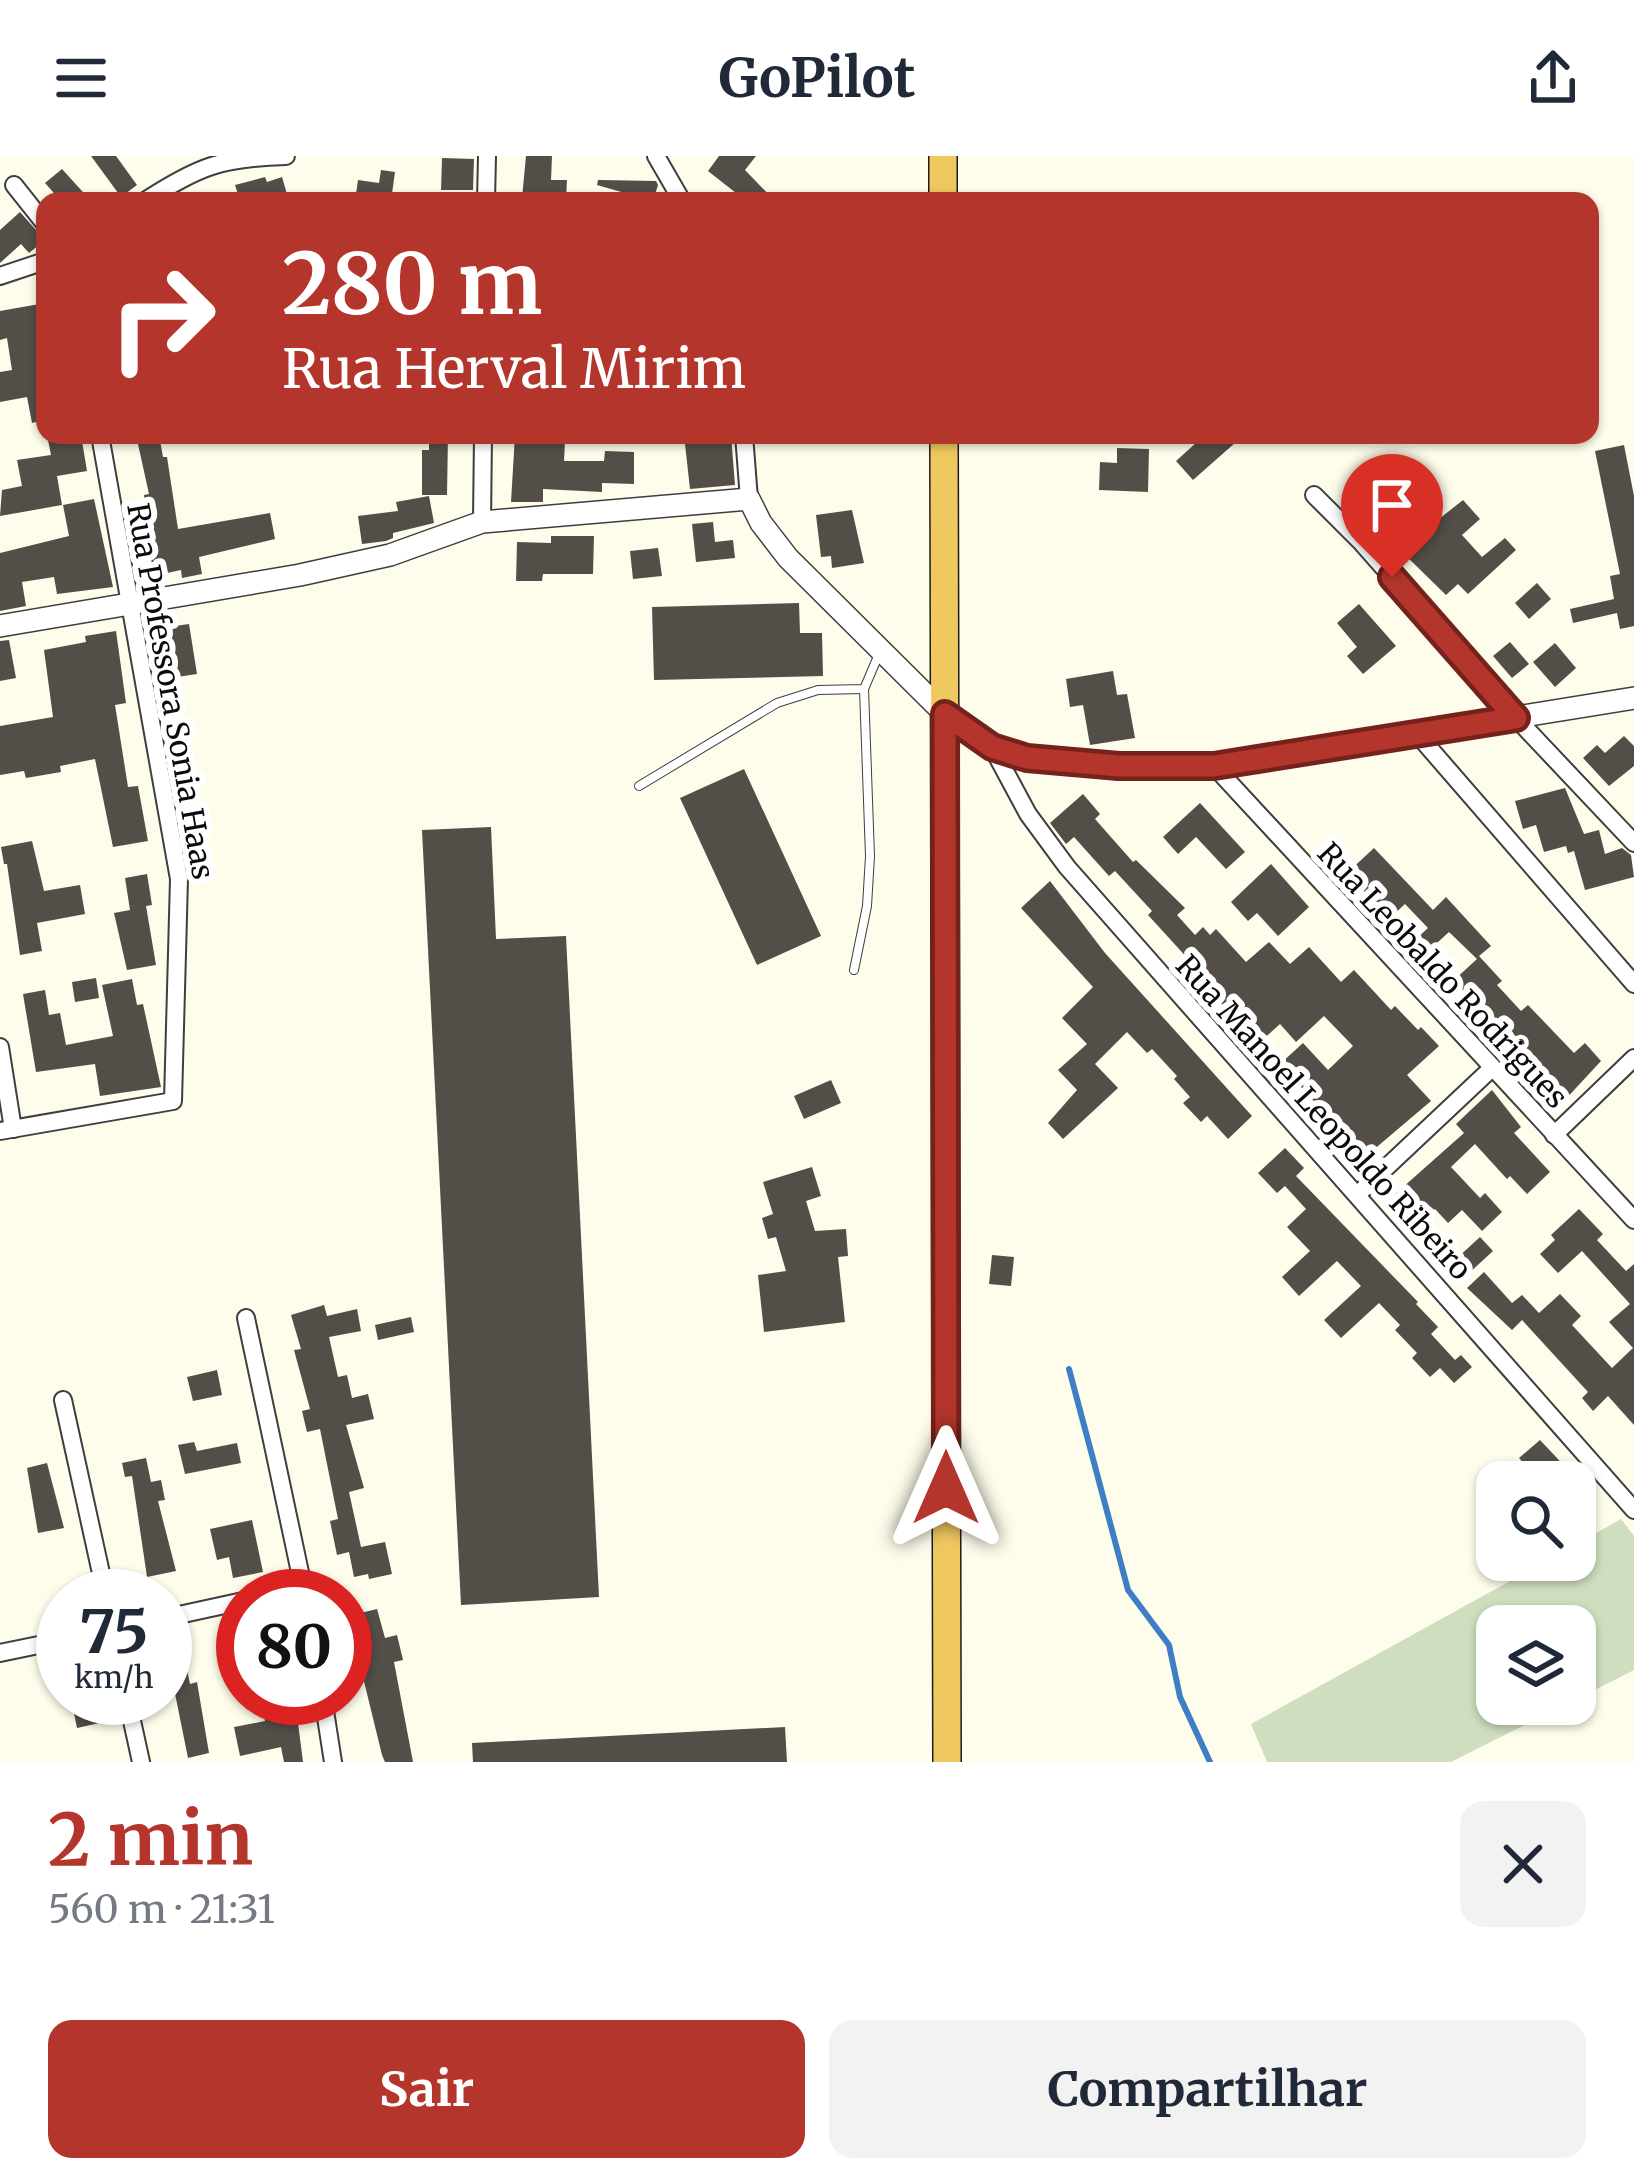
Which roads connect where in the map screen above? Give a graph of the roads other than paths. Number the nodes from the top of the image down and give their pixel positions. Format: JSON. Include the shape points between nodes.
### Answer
{"nodes":[{"id":1,"x":286,"y":156,"type":"edge"},
{"id":2,"x":487,"y":156,"type":"edge"},
{"id":3,"x":656,"y":156,"type":"edge"},
{"id":4,"x":943,"y":156,"type":"edge"},
{"id":5,"x":218,"y":158,"type":"edge"},
{"id":6,"x":14,"y":185,"type":"dead end"},
{"id":7,"x":158,"y":192,"type":"edge"},
{"id":8,"x":487,"y":192,"type":"edge"},
{"id":9,"x":677,"y":192,"type":"edge"},
{"id":10,"x":943,"y":192,"type":"edge"},
{"id":11,"x":36,"y":213,"type":"edge"},
{"id":12,"x":36,"y":264,"type":"edge"},
{"id":13,"x":0,"y":276,"type":"edge"},
{"id":14,"x":102,"y":444,"type":"edge"},
{"id":15,"x":483,"y":444,"type":"edge"},
{"id":16,"x":745,"y":444,"type":"edge"},
{"id":17,"x":944,"y":444,"type":"edge"},
{"id":18,"x":1314,"y":495,"type":"dead end"},
{"id":19,"x":749,"y":499,"type":"junction"},
{"id":20,"x":482,"y":522,"type":"junction"},
{"id":21,"x":130,"y":603,"type":"junction"},
{"id":22,"x":0,"y":626,"type":"edge"},
{"id":23,"x":879,"y":652,"type":"junction"},
{"id":24,"x":865,"y":689,"type":"junction"},
{"id":25,"x":1634,"y":698,"type":"edge"},
{"id":26,"x":945,"y":714,"type":"junction"},
{"id":27,"x":1516,"y":718,"type":"junction"},
{"id":28,"x":1418,"y":735,"type":"junction"},
{"id":29,"x":992,"y":747,"type":"junction"},
{"id":30,"x":1214,"y":766,"type":"junction"},
{"id":31,"x":639,"y":786,"type":"dead end"},
{"id":32,"x":1634,"y":843,"type":"edge"},
{"id":33,"x":854,"y":970,"type":"dead end"},
{"id":34,"x":1634,"y":984,"type":"edge"},
{"id":35,"x":0,"y":1047,"type":"edge"},
{"id":36,"x":1634,"y":1058,"type":"edge"},
{"id":37,"x":1492,"y":1068,"type":"junction"},
{"id":38,"x":7,"y":1130,"type":"edge"},
{"id":39,"x":1554,"y":1135,"type":"junction"},
{"id":40,"x":1357,"y":1195,"type":"junction"},
{"id":41,"x":1634,"y":1220,"type":"edge"},
{"id":42,"x":246,"y":1318,"type":"dead end"},
{"id":43,"x":63,"y":1400,"type":"dead end"},
{"id":44,"x":1634,"y":1510,"type":"edge"},
{"id":45,"x":100,"y":1569,"type":"edge"},
{"id":46,"x":300,"y":1569,"type":"edge"},
{"id":47,"x":36,"y":1646,"type":"edge"},
{"id":48,"x":0,"y":1653,"type":"edge"},
{"id":49,"x":133,"y":1725,"type":"edge"},
{"id":50,"x":327,"y":1725,"type":"edge"},
{"id":51,"x":141,"y":1762,"type":"edge"},
{"id":52,"x":333,"y":1762,"type":"edge"},
{"id":53,"x":947,"y":1762,"type":"edge"}],
"edges":[{"from":1,"to":5,"type":"street"},
{"from":2,"to":8,"type":"street"},
{"from":3,"to":9,"type":"street"},
{"from":4,"to":10,"type":"highway"},
{"from":5,"to":7,"type":"street"},
{"from":6,"to":11,"type":"street"},
{"from":12,"to":13,"type":"street"},
{"from":14,"to":21,"type":"street","name":"Rua Professora Sonia Haas"},
{"from":15,"to":20,"type":"street"},
{"from":16,"to":19,"type":"street"},
{"from":17,"to":26,"type":"highway"},
{"from":18,"to":27,"type":"street"},
{"from":19,"to":20,"type":"street"},
{"from":19,"to":23,"type":"street","via":[[788,558]]},
{"from":20,"to":21,"type":"street","via":[[390,555]]},
{"from":21,"to":22,"type":"street"},
{"from":21,"to":38,"type":"street","name":"Rua Professora Sonia Haas","via":[[179,880],[173,1101]]},
{"from":23,"to":24,"type":"lane"},
{"from":23,"to":26,"type":"street"},
{"from":24,"to":31,"type":"lane","via":[[818,690],[777,703]]},
{"from":24,"to":33,"type":"lane","via":[[869,856]]},
{"from":25,"to":27,"type":"street"},
{"from":26,"to":29,"type":"street"},
{"from":26,"to":53,"type":"highway"},
{"from":27,"to":28,"type":"street"},
{"from":27,"to":32,"type":"street"},
{"from":28,"to":30,"type":"street"},
{"from":28,"to":34,"type":"street"},
{"from":29,"to":30,"type":"street","via":[[1119,766]]},
{"from":29,"to":40,"type":"street","name":"Rua Manoel Leopoldo Ribeiro","via":[[1067,867]]},
{"from":30,"to":37,"type":"street","name":"Rua Leobaldo Rodrigues"},
{"from":35,"to":38,"type":"street"},
{"from":36,"to":39,"type":"street"},
{"from":37,"to":39,"type":"street","name":"Rua Leobaldo Rodrigues"},
{"from":37,"to":40,"type":"street"},
{"from":39,"to":41,"type":"street","name":"Rua Leobaldo Rodrigues"},
{"from":40,"to":44,"type":"street","name":"Rua Manoel Leopoldo Ribeiro"},
{"from":42,"to":46,"type":"street"},
{"from":43,"to":45,"type":"street"},
{"from":47,"to":48,"type":"street"},
{"from":49,"to":51,"type":"street"},
{"from":50,"to":52,"type":"street"}]}
